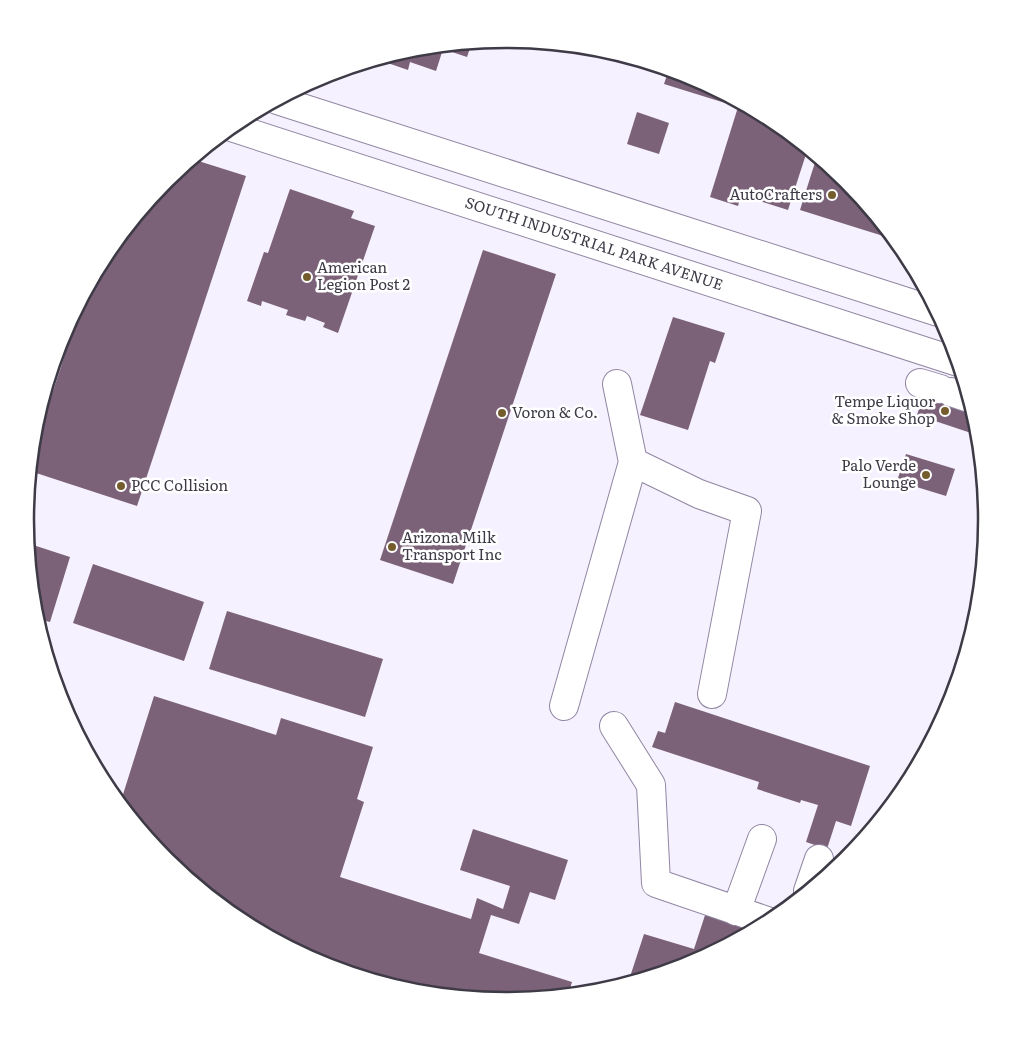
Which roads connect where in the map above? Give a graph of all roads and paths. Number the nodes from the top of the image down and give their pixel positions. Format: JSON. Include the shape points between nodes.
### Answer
{"nodes":[{"id":1,"x":285,"y":103,"type":"edge"},
{"id":2,"x":240,"y":130,"type":"edge"},
{"id":3,"x":929,"y":309,"type":"edge"},
{"id":4,"x":950,"y":359,"type":"edge"},
{"id":5,"x":617,"y":384,"type":"dead end"},
{"id":6,"x":633,"y":462,"type":"junction"},
{"id":7,"x":712,"y":694,"type":"dead end"},
{"id":8,"x":564,"y":706,"type":"dead end"},
{"id":9,"x":614,"y":726,"type":"dead end"},
{"id":10,"x":762,"y":839,"type":"dead end"},
{"id":11,"x":819,"y":859,"type":"dead end"},
{"id":12,"x":812,"y":879,"type":"edge"},
{"id":13,"x":736,"y":911,"type":"junction"},
{"id":14,"x":759,"y":918,"type":"edge"}],
"edges":[{"from":1,"to":3,"type":"street"},
{"from":2,"to":4,"type":"street","name":"SOUTH INDUSTRIAL PARK AVENUE"},
{"from":5,"to":6,"type":"street"},
{"from":6,"to":7,"type":"street","via":[[699,494],[747,511]]},
{"from":6,"to":8,"type":"street"},
{"from":9,"to":13,"type":"street","via":[[651,785],[656,884]]},
{"from":10,"to":13,"type":"street"},
{"from":11,"to":12,"type":"street"},
{"from":13,"to":14,"type":"street"}]}
